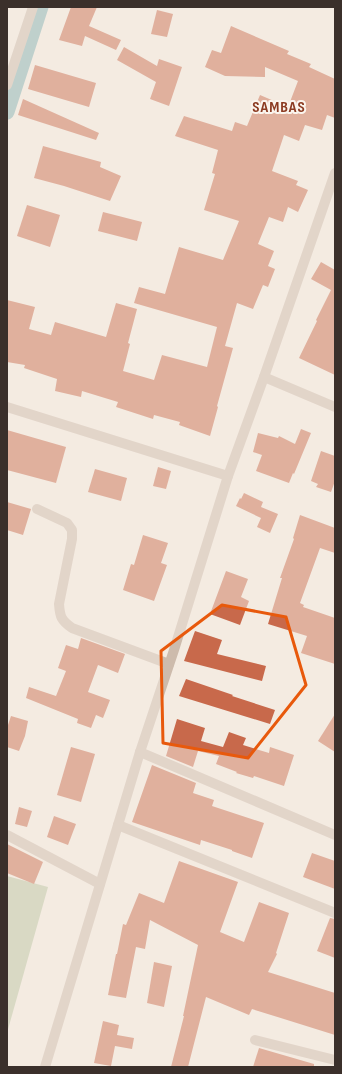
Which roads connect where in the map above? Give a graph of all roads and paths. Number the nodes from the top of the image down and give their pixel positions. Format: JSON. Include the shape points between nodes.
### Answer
{"nodes":[{"id":1,"x":33,"y":7,"type":"edge"},
{"id":2,"x":7,"y":85,"type":"edge"},
{"id":3,"x":335,"y":173,"type":"edge"},
{"id":4,"x":264,"y":377,"type":"junction"},
{"id":5,"x":7,"y":407,"type":"edge"},
{"id":6,"x":335,"y":407,"type":"edge"},
{"id":7,"x":228,"y":476,"type":"junction"},
{"id":8,"x":37,"y":509,"type":"dead end"},
{"id":9,"x":169,"y":664,"type":"junction"},
{"id":10,"x":140,"y":752,"type":"junction"},
{"id":11,"x":118,"y":824,"type":"junction"},
{"id":12,"x":7,"y":835,"type":"edge"},
{"id":13,"x":335,"y":835,"type":"edge"},
{"id":14,"x":100,"y":884,"type":"junction"},
{"id":15,"x":335,"y":913,"type":"edge"},
{"id":16,"x":255,"y":1040,"type":"dead end"},
{"id":17,"x":335,"y":1060,"type":"edge"},
{"id":18,"x":45,"y":1067,"type":"edge"}],
"edges":[{"from":1,"to":2,"type":"street"},
{"from":3,"to":4,"type":"street"},
{"from":4,"to":6,"type":"street"},
{"from":4,"to":7,"type":"street"},
{"from":5,"to":7,"type":"street"},
{"from":7,"to":9,"type":"street"},
{"from":8,"to":9,"type":"street","via":[[67,523],[72,530],[59,604],[64,622],[72,628]]},
{"from":9,"to":10,"type":"street"},
{"from":10,"to":11,"type":"street"},
{"from":10,"to":13,"type":"street"},
{"from":11,"to":14,"type":"street"},
{"from":11,"to":15,"type":"street"},
{"from":12,"to":14,"type":"street"},
{"from":14,"to":18,"type":"street"},
{"from":16,"to":17,"type":"street"}]}
